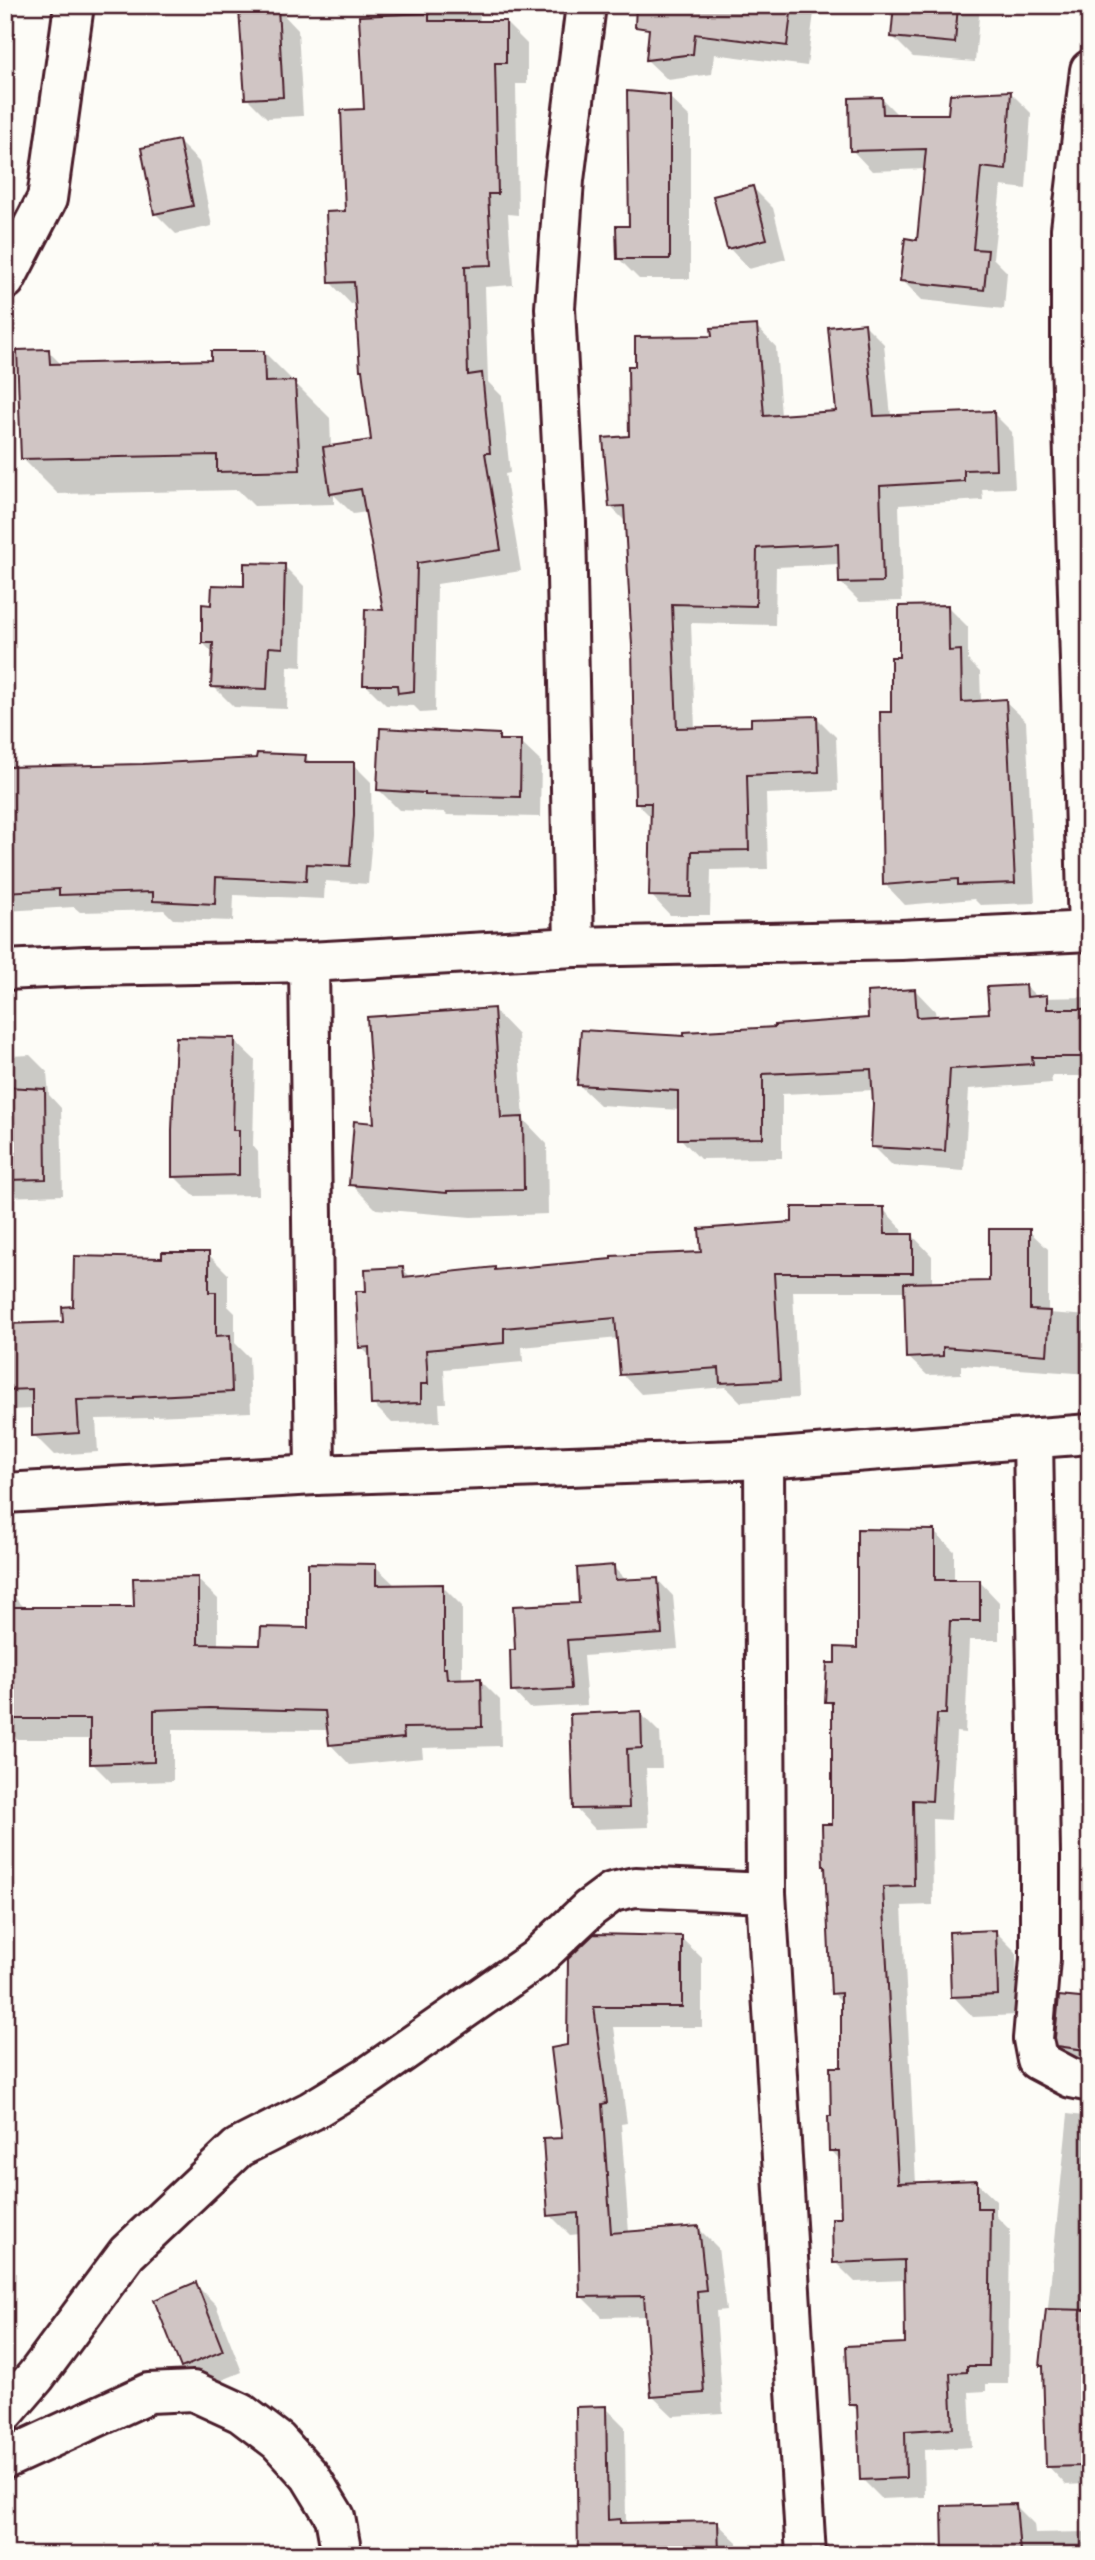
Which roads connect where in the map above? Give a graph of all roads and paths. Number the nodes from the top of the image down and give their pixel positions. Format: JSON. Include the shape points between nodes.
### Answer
{"nodes":[{"id":1,"x":74,"y":5,"type":"edge"},
{"id":2,"x":586,"y":5,"type":"edge"},
{"id":3,"x":1090,"y":70,"type":"edge"},
{"id":4,"x":5,"y":280,"type":"edge"},
{"id":5,"x":1089,"y":931,"type":"edge"},
{"id":6,"x":574,"y":947,"type":"junction"},
{"id":7,"x":309,"y":962,"type":"junction"},
{"id":8,"x":5,"y":970,"type":"edge"},
{"id":9,"x":1090,"y":1434,"type":"edge"},
{"id":10,"x":1032,"y":1439,"type":"junction"},
{"id":11,"x":764,"y":1459,"type":"junction"},
{"id":12,"x":315,"y":1475,"type":"junction"},
{"id":13,"x":5,"y":1493,"type":"edge"},
{"id":14,"x":766,"y":1893,"type":"junction"},
{"id":15,"x":1090,"y":2082,"type":"edge"},
{"id":16,"x":5,"y":2412,"type":"edge"},
{"id":17,"x":5,"y":2459,"type":"edge"},
{"id":18,"x":342,"y":2555,"type":"edge"},
{"id":19,"x":806,"y":2555,"type":"edge"}],
"edges":[{"from":1,"to":4,"type":"street","via":[[47,199]]},
{"from":2,"to":6,"type":"street","via":[[564,180],[555,308],[566,523]]},
{"from":3,"to":5,"type":"street","via":[[1071,229]]},
{"from":5,"to":6,"type":"street"},
{"from":6,"to":7,"type":"street"},
{"from":7,"to":8,"type":"street"},
{"from":7,"to":12,"type":"street"},
{"from":9,"to":10,"type":"street"},
{"from":10,"to":11,"type":"street"},
{"from":10,"to":15,"type":"street","via":[[1040,1852],[1040,1959],[1033,2039],[1037,2060]]},
{"from":11,"to":12,"type":"street"},
{"from":11,"to":14,"type":"street"},
{"from":12,"to":13,"type":"street"},
{"from":14,"to":16,"type":"street","via":[[635,1887],[612,1892],[536,1959],[381,2068],[238,2148],[127,2253]]},
{"from":14,"to":19,"type":"street"},
{"from":17,"to":18,"type":"street","via":[[149,2393],[193,2391],[242,2413],[278,2441],[310,2476],[335,2517]]}]}
